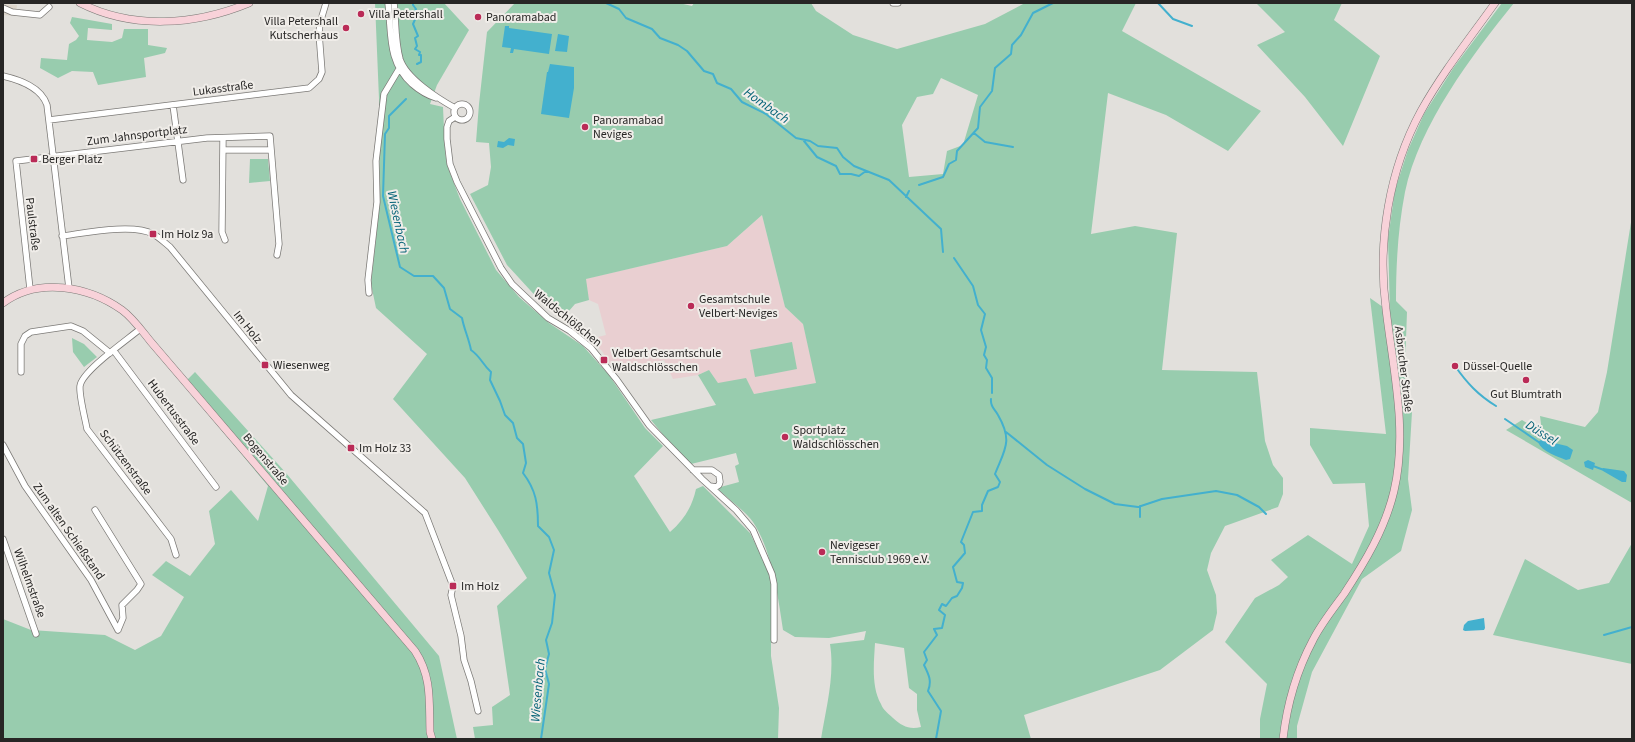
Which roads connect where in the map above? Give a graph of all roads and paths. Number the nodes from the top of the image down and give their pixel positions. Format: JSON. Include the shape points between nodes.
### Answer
{"nodes":[{"id":1,"x":80,"y":3,"type":"edge"},
{"id":2,"x":250,"y":3,"type":"edge"},
{"id":3,"x":326,"y":3,"type":"edge"},
{"id":4,"x":388,"y":3,"type":"edge"},
{"id":5,"x":394,"y":3,"type":"edge"},
{"id":6,"x":893,"y":3,"type":"edge"},
{"id":7,"x":898,"y":3,"type":"edge"},
{"id":8,"x":1495,"y":3,"type":"edge"},
{"id":9,"x":49,"y":7,"type":"dead end"},
{"id":10,"x":3,"y":8,"type":"edge"},
{"id":11,"x":401,"y":68,"type":"junction"},
{"id":12,"x":3,"y":76,"type":"edge"},
{"id":13,"x":173,"y":105,"type":"junction"},
{"id":14,"x":455,"y":108,"type":"junction"},
{"id":15,"x":455,"y":117,"type":"junction"},
{"id":16,"x":49,"y":120,"type":"junction"},
{"id":17,"x":223,"y":138,"type":"junction"},
{"id":18,"x":177,"y":142,"type":"junction"},
{"id":19,"x":223,"y":150,"type":"junction"},
{"id":20,"x":271,"y":150,"type":"junction"},
{"id":21,"x":53,"y":156,"type":"junction"},
{"id":22,"x":16,"y":161,"type":"joint"},
{"id":23,"x":183,"y":180,"type":"dead end"},
{"id":24,"x":62,"y":236,"type":"junction"},
{"id":25,"x":225,"y":240,"type":"dead end"},
{"id":26,"x":277,"y":255,"type":"dead end"},
{"id":27,"x":69,"y":288,"type":"junction"},
{"id":28,"x":30,"y":289,"type":"junction"},
{"id":29,"x":369,"y":293,"type":"dead end"},
{"id":30,"x":3,"y":303,"type":"edge"},
{"id":31,"x":140,"y":328,"type":"junction"},
{"id":32,"x":112,"y":352,"type":"junction"},
{"id":33,"x":22,"y":372,"type":"dead end"},
{"id":34,"x":3,"y":445,"type":"edge"},
{"id":35,"x":693,"y":470,"type":"junction"},
{"id":36,"x":708,"y":485,"type":"junction"},
{"id":37,"x":216,"y":487,"type":"dead end"},
{"id":38,"x":95,"y":510,"type":"dead end"},
{"id":39,"x":3,"y":539,"type":"edge"},
{"id":40,"x":5,"y":553,"type":"edge"},
{"id":41,"x":176,"y":555,"type":"dead end"},
{"id":42,"x":36,"y":634,"type":"dead end"},
{"id":43,"x":774,"y":640,"type":"dead end"},
{"id":44,"x":478,"y":711,"type":"dead end"},
{"id":45,"x":432,"y":739,"type":"edge"},
{"id":46,"x":1283,"y":739,"type":"edge"}],
"edges":[{"from":1,"to":2,"type":"main road","via":[[113,16],[143,22],[199,18]]},
{"from":3,"to":13,"type":"street","name":"Lukasstraße","via":[[320,23],[322,72],[309,88]]},
{"from":4,"to":11,"type":"street","via":[[395,62]]},
{"from":5,"to":11,"type":"street"},
{"from":6,"to":7,"type":"street"},
{"from":8,"to":46,"type":"main road","name":"Asbrucher Straße","via":[[1452,62],[1420,113],[1392,190],[1385,229],[1384,285],[1399,413],[1400,449],[1394,492],[1380,533],[1371,550],[1322,625],[1300,667],[1291,694]]},
{"from":9,"to":10,"type":"street","via":[[40,15],[12,12]]},
{"from":11,"to":14,"type":"street","via":[[418,89]]},
{"from":11,"to":29,"type":"street","via":[[384,94],[382,108],[376,161],[377,202],[368,280]]},
{"from":12,"to":16,"type":"street","via":[[31,86],[45,97]]},
{"from":13,"to":16,"type":"street","name":"Lukasstraße"},
{"from":13,"to":18,"type":"street"},
{"from":14,"to":15,"type":"street"},
{"from":14,"to":15,"type":"street","via":[[463,103],[471,110],[470,116],[464,120]]},
{"from":15,"to":35,"type":"street","name":"Waldschlößchen","via":[[449,121],[447,127],[450,164],[500,268],[512,284],[548,318],[591,348],[649,426]]},
{"from":16,"to":21,"type":"street"},
{"from":17,"to":18,"type":"street","name":"Zum Jahnsportplatz"},
{"from":17,"to":19,"type":"street"},
{"from":17,"to":20,"type":"street","name":"Zum Jahnsportplatz","via":[[270,136]]},
{"from":18,"to":21,"type":"street","name":"Zum Jahnsportplatz"},
{"from":18,"to":23,"type":"street"},
{"from":19,"to":20,"type":"street"},
{"from":19,"to":25,"type":"street","via":[[222,232]]},
{"from":20,"to":26,"type":"street","name":"Zum Jahnsportplatz","via":[[279,244]]},
{"from":21,"to":22,"type":"street","name":"Zum Jahnsportplatz"},
{"from":21,"to":24,"type":"street"},
{"from":22,"to":28,"type":"street","name":"Paulstraße"},
{"from":24,"to":27,"type":"street"},
{"from":24,"to":44,"type":"street","name":"Im Holz","via":[[135,229],[153,234],[170,248],[291,395],[425,513],[453,586],[451,595],[464,660]]},
{"from":27,"to":28,"type":"main road","name":"Bogenstraße"},
{"from":27,"to":31,"type":"main road","name":"Bogenstraße","via":[[111,303]]},
{"from":28,"to":30,"type":"main road","name":"Bogenstraße"},
{"from":31,"to":32,"type":"street","name":"Schützenstraße"},
{"from":31,"to":45,"type":"main road","name":"Bogenstraße","via":[[415,650],[427,674]]},
{"from":32,"to":33,"type":"street","name":"Hubertusstraße","via":[[83,331],[71,326],[31,332],[25,336],[21,344]]},
{"from":32,"to":37,"type":"street","name":"Hubertusstraße"},
{"from":32,"to":41,"type":"street","name":"Schützenstraße","via":[[87,372],[80,385],[87,428],[171,539]]},
{"from":34,"to":38,"type":"street","name":"Zum alten Schießstand","via":[[25,486],[91,580],[118,630],[123,618],[122,605],[141,584]]},
{"from":35,"to":36,"type":"street","name":"Waldschlößchen"},
{"from":35,"to":36,"type":"street","via":[[712,470],[719,475],[719,485]]},
{"from":36,"to":43,"type":"street","name":"Waldschlößchen","via":[[754,530],[774,584]]},
{"from":39,"to":40,"type":"street","name":"Wilhelmstraße"},
{"from":40,"to":42,"type":"street","name":"Wilhelmstraße"}]}
